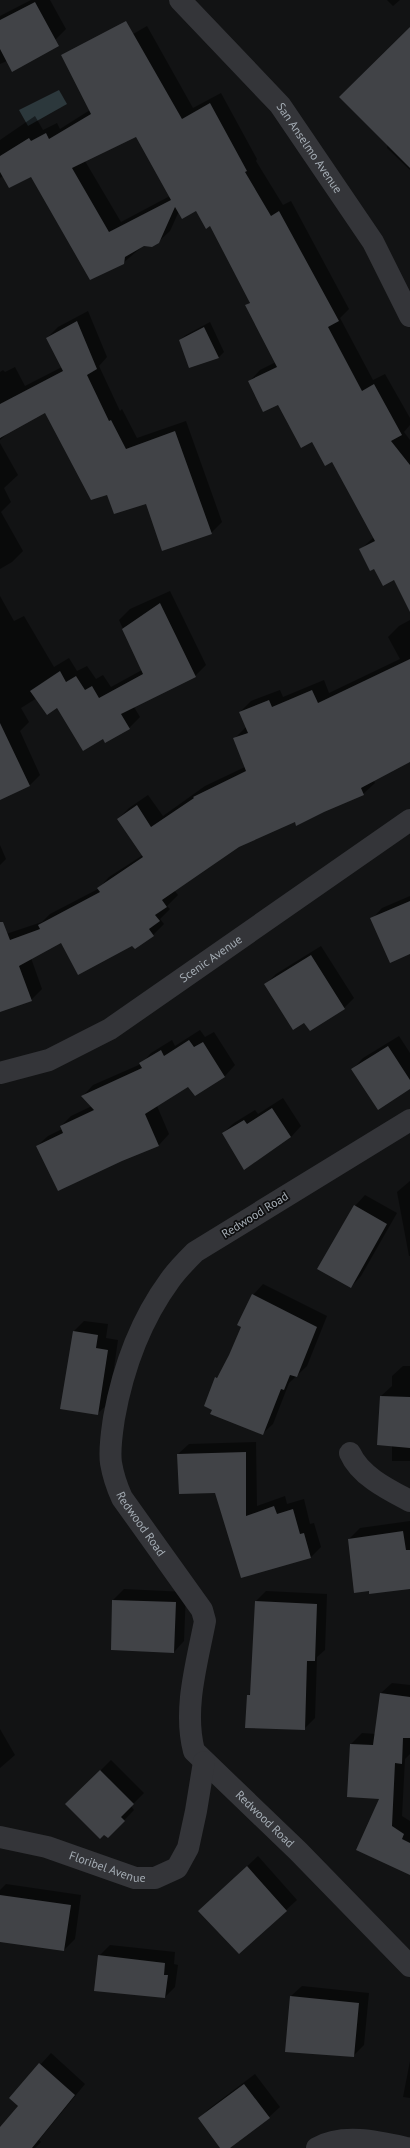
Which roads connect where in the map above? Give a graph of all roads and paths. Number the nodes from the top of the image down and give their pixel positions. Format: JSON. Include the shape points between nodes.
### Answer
{"nodes":[{"id":1,"x":180,"y":0,"type":"edge"},
{"id":2,"x":410,"y":316,"type":"edge"},
{"id":3,"x":410,"y":820,"type":"edge"},
{"id":4,"x":0,"y":1074,"type":"edge"},
{"id":5,"x":410,"y":1120,"type":"edge"},
{"id":6,"x":350,"y":1452,"type":"dead end"},
{"id":7,"x":410,"y":1501,"type":"edge"},
{"id":8,"x":204,"y":1762,"type":"junction"},
{"id":9,"x":0,"y":1837,"type":"edge"},
{"id":10,"x":410,"y":1966,"type":"edge"},
{"id":11,"x":324,"y":2146,"type":"edge"},
{"id":12,"x":407,"y":2148,"type":"edge"}],
"edges":[{"from":1,"to":2,"type":"street","name":"San Anselmo Avenue","via":[[280,105],[373,242]]},
{"from":3,"to":4,"type":"street","name":"Scenic Avenue","via":[[110,1029],[49,1060]]},
{"from":5,"to":8,"type":"street","name":"Redwood Road","via":[[194,1252],[162,1292],[137,1338],[124,1371],[110,1447],[112,1468],[122,1498],[202,1610],[205,1621],[191,1696],[190,1736],[194,1751]]},
{"from":6,"to":7,"type":"street","via":[[354,1461],[365,1471]]},
{"from":8,"to":9,"type":"street","name":"Floribel Avenue","via":[[188,1848],[177,1868],[155,1878],[135,1878],[47,1847]]},
{"from":8,"to":10,"type":"street","name":"Redwood Road","via":[[298,1851]]},
{"from":11,"to":12,"type":"street","via":[[366,2140]]}]}
